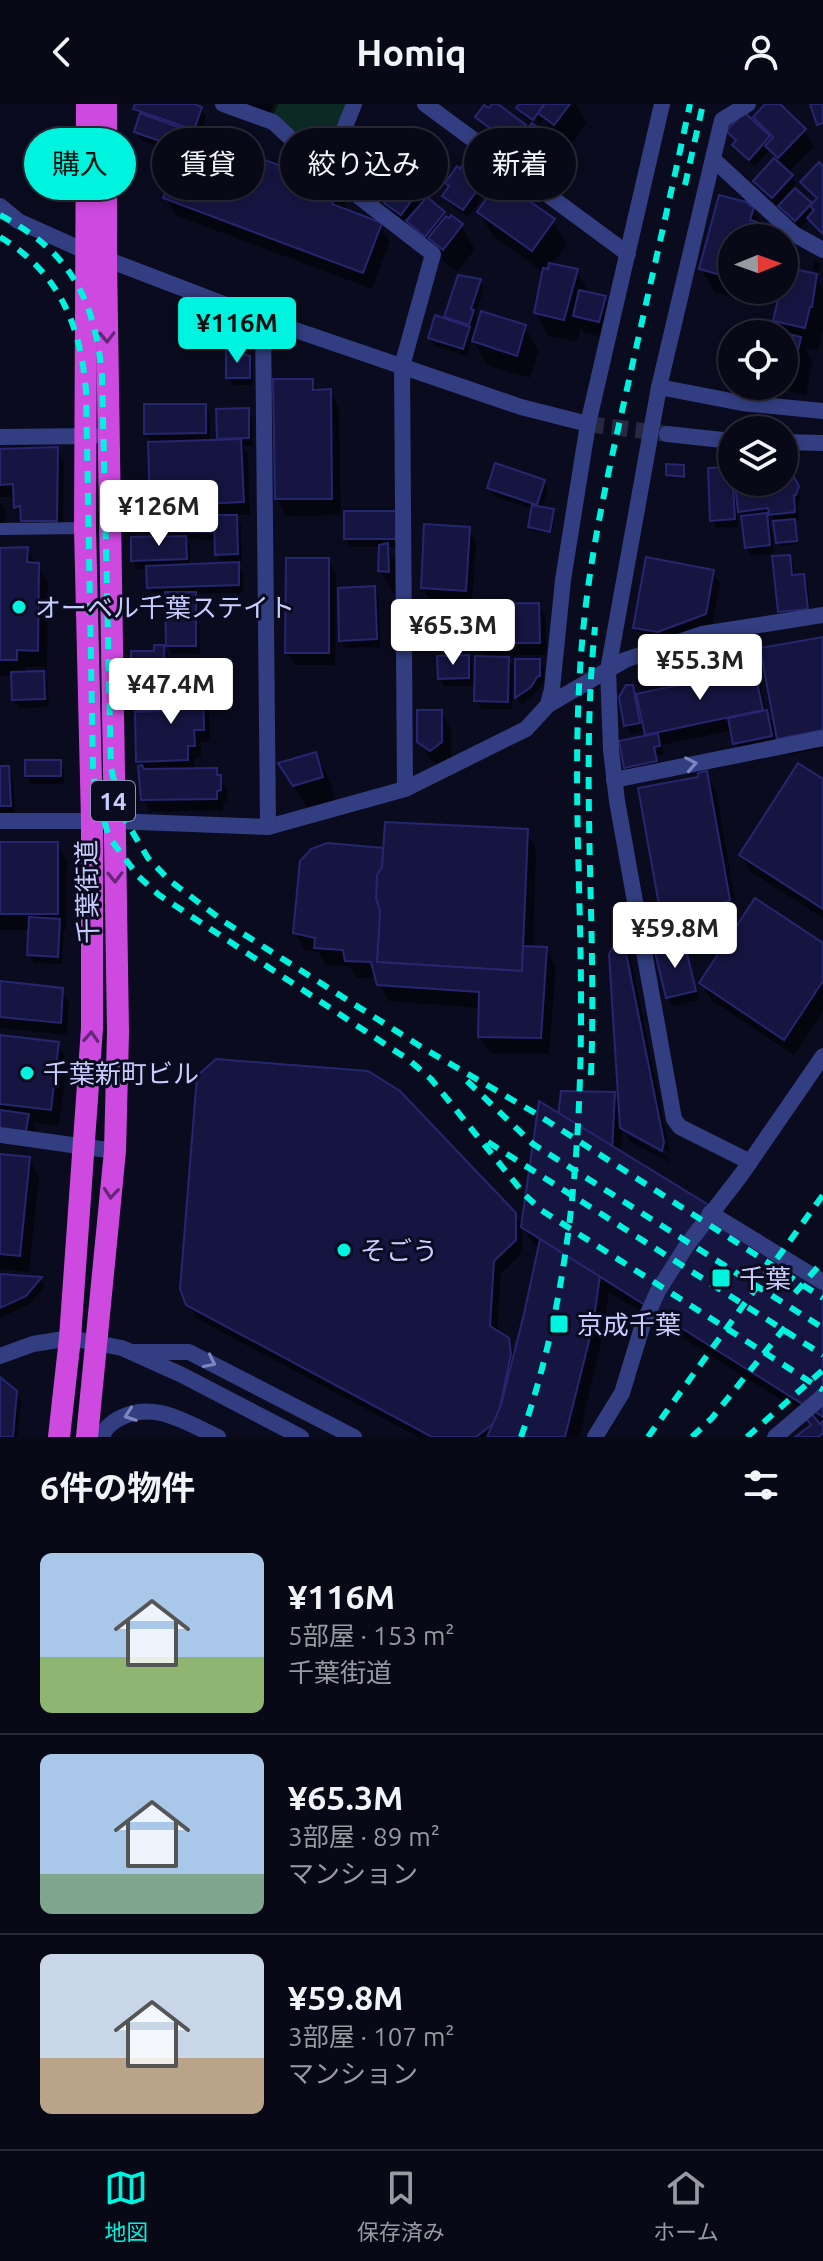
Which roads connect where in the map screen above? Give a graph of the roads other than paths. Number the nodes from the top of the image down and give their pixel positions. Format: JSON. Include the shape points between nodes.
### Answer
{"nodes":[{"id":1,"x":87,"y":104,"type":"edge"},
{"id":2,"x":106,"y":104,"type":"edge"},
{"id":3,"x":223,"y":104,"type":"edge"},
{"id":4,"x":354,"y":104,"type":"edge"},
{"id":5,"x":425,"y":104,"type":"edge"},
{"id":6,"x":662,"y":104,"type":"edge"},
{"id":7,"x":748,"y":104,"type":"edge"},
{"id":8,"x":280,"y":128,"type":"edge"},
{"id":9,"x":344,"y":128,"type":"edge"},
{"id":10,"x":713,"y":159,"type":"junction"},
{"id":11,"x":363,"y":200,"type":"edge"},
{"id":12,"x":0,"y":206,"type":"edge"},
{"id":13,"x":0,"y":221,"type":"edge"},
{"id":14,"x":18,"y":221,"type":"junction"},
{"id":15,"x":0,"y":229,"type":"edge"},
{"id":16,"x":823,"y":250,"type":"edge"},
{"id":17,"x":628,"y":254,"type":"junction"},
{"id":18,"x":96,"y":255,"type":"junction"},
{"id":19,"x":263,"y":319,"type":"junction"},
{"id":20,"x":402,"y":366,"type":"junction"},
{"id":21,"x":659,"y":387,"type":"junction"},
{"id":22,"x":823,"y":411,"type":"edge"},
{"id":23,"x":588,"y":424,"type":"junction"},
{"id":24,"x":667,"y":434,"type":"tunnel mouth"},
{"id":25,"x":109,"y":435,"type":"junction"},
{"id":26,"x":0,"y":437,"type":"edge"},
{"id":27,"x":86,"y":437,"type":"junction"},
{"id":28,"x":718,"y":439,"type":"edge"},
{"id":29,"x":798,"y":442,"type":"edge"},
{"id":30,"x":823,"y":443,"type":"edge"},
{"id":31,"x":85,"y":528,"type":"junction"},
{"id":32,"x":0,"y":529,"type":"edge"},
{"id":33,"x":823,"y":615,"type":"edge"},
{"id":34,"x":608,"y":670,"type":"junction"},
{"id":35,"x":548,"y":705,"type":"junction"},
{"id":36,"x":823,"y":738,"type":"edge"},
{"id":37,"x":614,"y":780,"type":"junction"},
{"id":38,"x":405,"y":789,"type":"junction"},
{"id":39,"x":0,"y":821,"type":"edge"},
{"id":40,"x":103,"y":821,"type":"junction"},
{"id":41,"x":268,"y":827,"type":"junction"},
{"id":42,"x":823,"y":1056,"type":"edge"},
{"id":43,"x":0,"y":1135,"type":"edge"},
{"id":44,"x":85,"y":1145,"type":"junction"},
{"id":45,"x":115,"y":1151,"type":"junction"},
{"id":46,"x":750,"y":1162,"type":"junction"},
{"id":47,"x":710,"y":1213,"type":"junction"},
{"id":48,"x":823,"y":1282,"type":"edge"},
{"id":49,"x":70,"y":1338,"type":"junction"},
{"id":50,"x":97,"y":1342,"type":"junction"},
{"id":51,"x":134,"y":1352,"type":"junction"},
{"id":52,"x":0,"y":1356,"type":"edge"},
{"id":53,"x":823,"y":1396,"type":"edge"},
{"id":54,"x":59,"y":1437,"type":"edge"},
{"id":55,"x":87,"y":1437,"type":"edge"},
{"id":56,"x":102,"y":1437,"type":"edge"},
{"id":57,"x":218,"y":1437,"type":"edge"},
{"id":58,"x":301,"y":1437,"type":"edge"},
{"id":59,"x":354,"y":1437,"type":"edge"},
{"id":60,"x":595,"y":1437,"type":"edge"},
{"id":61,"x":775,"y":1437,"type":"edge"}],
"edges":[{"from":1,"to":18,"type":"highway","name":"千葉街道","number":"14"},
{"from":2,"to":18,"type":"highway","name":"千葉街道","number":"14"},
{"from":3,"to":8,"type":"street"},
{"from":4,"to":9,"type":"street"},
{"from":5,"to":17,"type":"street"},
{"from":6,"to":17,"type":"street"},
{"from":7,"to":10,"type":"street","via":[[722,120]]},
{"from":10,"to":16,"type":"street","via":[[794,234]]},
{"from":10,"to":21,"type":"street"},
{"from":11,"to":20,"type":"street","via":[[433,254]]},
{"from":12,"to":14,"type":"street"},
{"from":13,"to":14,"type":"street"},
{"from":14,"to":15,"type":"street"},
{"from":14,"to":18,"type":"street"},
{"from":17,"to":23,"type":"street"},
{"from":18,"to":19,"type":"street"},
{"from":18,"to":25,"type":"highway","name":"千葉街道","number":"14","one_way":true},
{"from":18,"to":27,"type":"highway","name":"千葉街道","number":"14"},
{"from":19,"to":20,"type":"street"},
{"from":19,"to":41,"type":"street"},
{"from":20,"to":23,"type":"street"},
{"from":20,"to":38,"type":"street"},
{"from":21,"to":22,"type":"street"},
{"from":21,"to":34,"type":"street"},
{"from":23,"to":35,"type":"street"},
{"from":24,"to":28,"type":"street"},
{"from":25,"to":27,"type":"street"},
{"from":25,"to":40,"type":"highway","name":"千葉街道","number":"14"},
{"from":26,"to":27,"type":"street"},
{"from":27,"to":31,"type":"highway","name":"千葉街道","number":"14"},
{"from":29,"to":30,"type":"street"},
{"from":31,"to":32,"type":"lane"},
{"from":31,"to":40,"type":"highway","name":"千葉街道","number":"14"},
{"from":33,"to":34,"type":"street","via":[[702,634]]},
{"from":34,"to":35,"type":"street"},
{"from":34,"to":37,"type":"street"},
{"from":35,"to":38,"type":"street","via":[[526,729]]},
{"from":37,"to":36,"type":"street","one_way":true},
{"from":37,"to":46,"type":"street","via":[[674,1119],[680,1127]]},
{"from":38,"to":41,"type":"street"},
{"from":39,"to":40,"type":"street"},
{"from":40,"to":41,"type":"street"},
{"from":44,"to":40,"type":"highway","name":"千葉街道","number":"14","one_way":true},
{"from":40,"to":45,"type":"highway","name":"千葉街道","number":"14","one_way":true,"via":[[118,1032]]},
{"from":42,"to":46,"type":"street"},
{"from":43,"to":44,"type":"street"},
{"from":44,"to":45,"type":"street"},
{"from":44,"to":49,"type":"highway","name":"千葉街道","number":"14"},
{"from":45,"to":50,"type":"highway","name":"千葉街道","number":"14","one_way":true},
{"from":46,"to":47,"type":"street"},
{"from":47,"to":48,"type":"street"},
{"from":47,"to":60,"type":"street","via":[[658,1291],[622,1393]]},
{"from":49,"to":50,"type":"street"},
{"from":49,"to":52,"type":"street"},
{"from":49,"to":54,"type":"highway","name":"千葉街道","number":"14"},
{"from":50,"to":51,"type":"street"},
{"from":50,"to":55,"type":"highway","name":"千葉街道","number":"14"},
{"from":51,"to":58,"type":"street"},
{"from":51,"to":59,"type":"street","one_way":true,"via":[[189,1352]]},
{"from":53,"to":61,"type":"street"},
{"from":57,"to":56,"type":"street","one_way":true,"via":[[155,1410],[122,1417]]}]}
